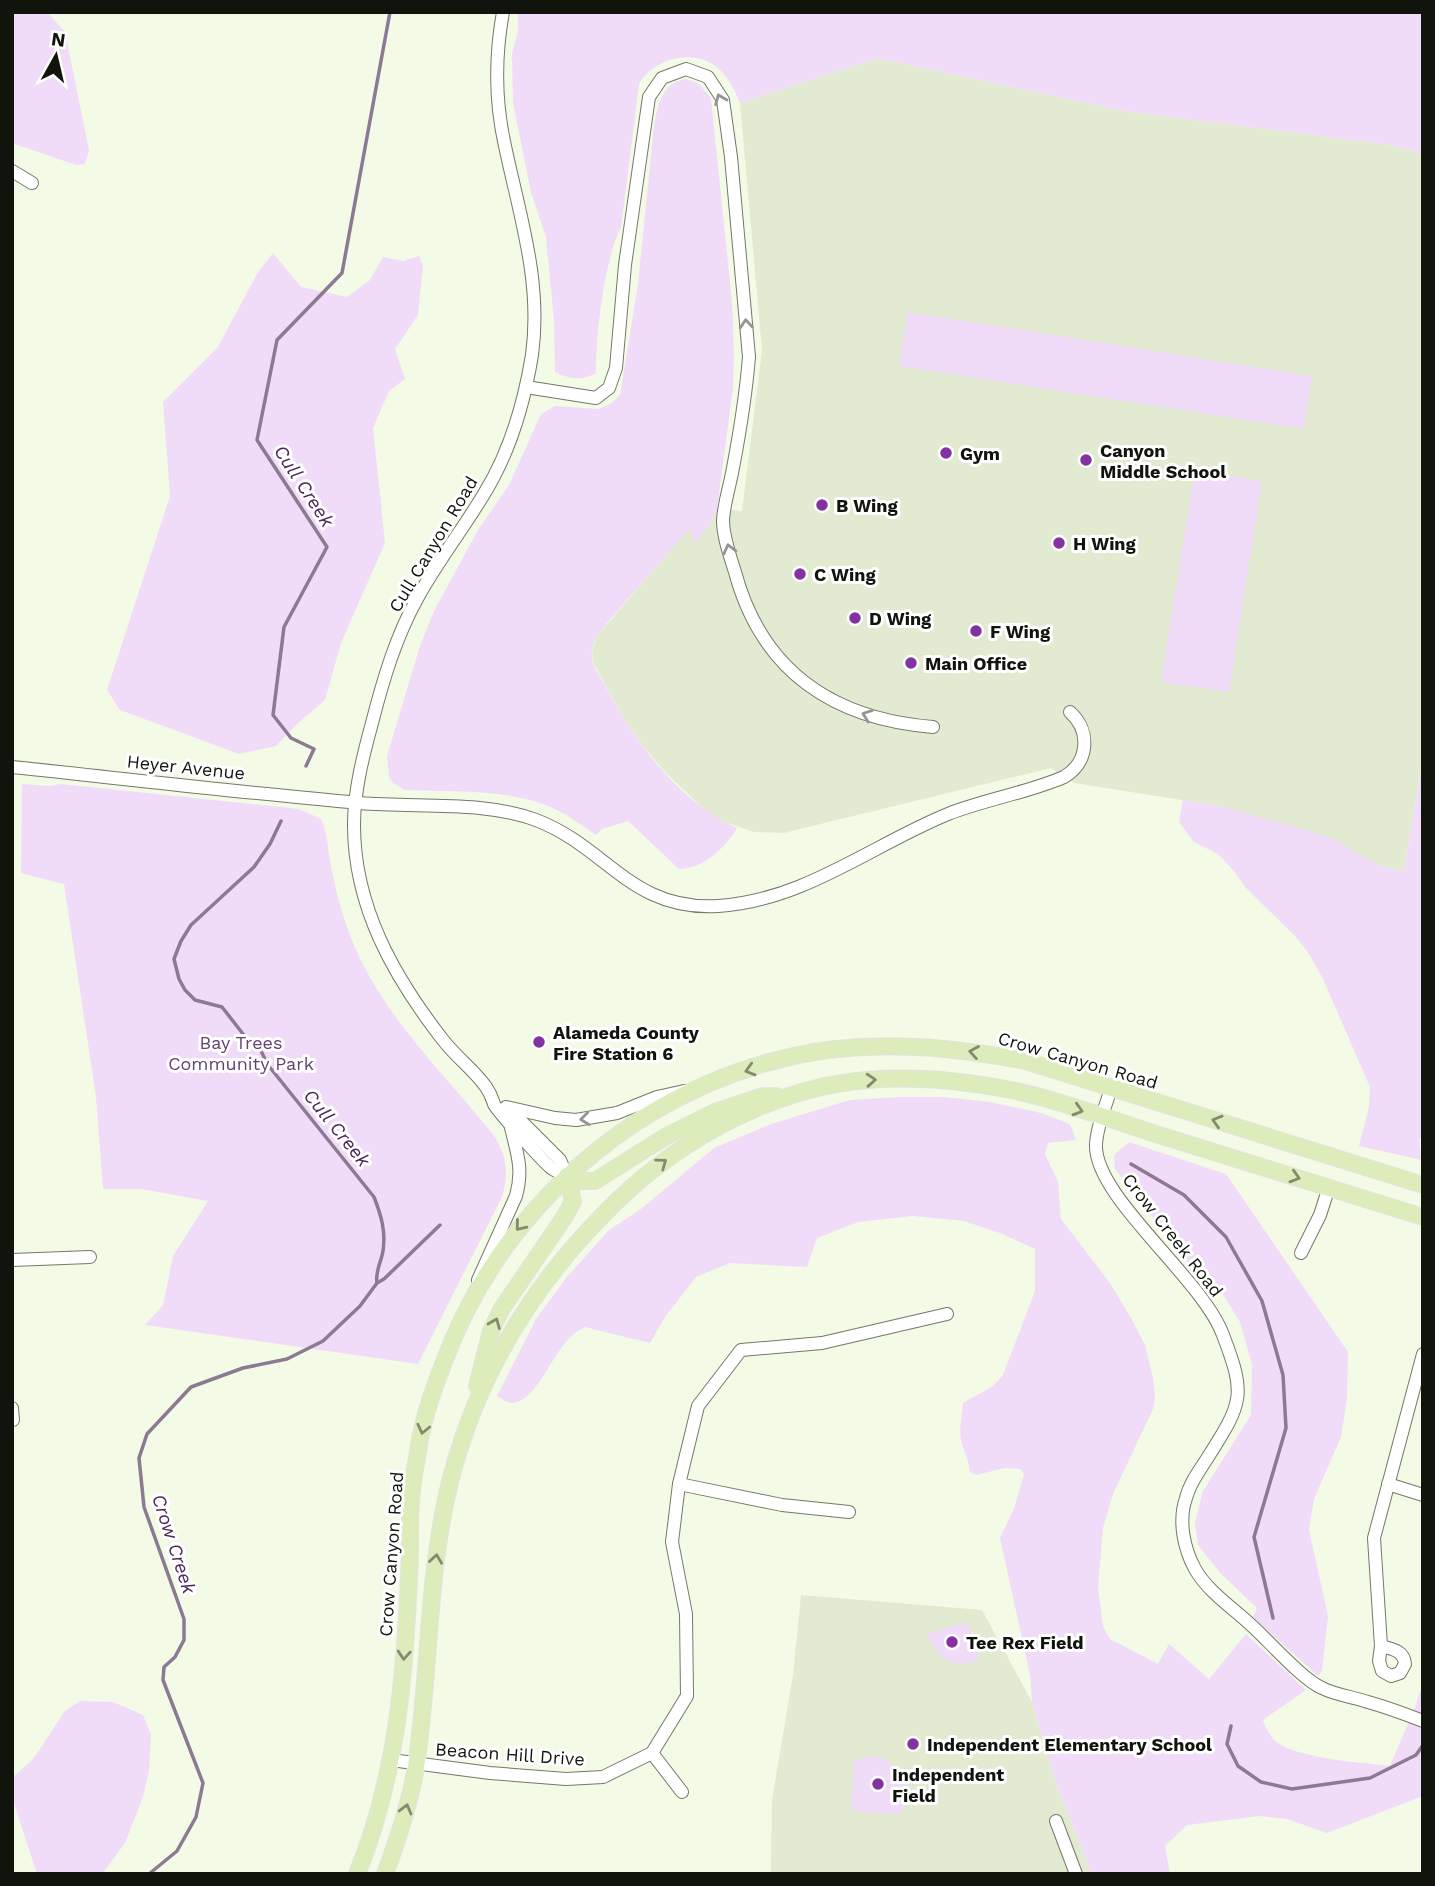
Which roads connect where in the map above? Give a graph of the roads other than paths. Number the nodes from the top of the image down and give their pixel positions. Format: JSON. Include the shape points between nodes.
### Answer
{"nodes":[{"id":1,"x":503,"y":12,"type":"edge"},
{"id":2,"x":12,"y":171,"type":"edge"},
{"id":3,"x":32,"y":183,"type":"dead end"},
{"id":4,"x":526,"y":387,"type":"junction"},
{"id":5,"x":1070,"y":712,"type":"dead end"},
{"id":6,"x":933,"y":727,"type":"dead end"},
{"id":7,"x":12,"y":766,"type":"edge"},
{"id":8,"x":355,"y":802,"type":"junction"},
{"id":9,"x":698,"y":1088,"type":"junction"},
{"id":10,"x":1111,"y":1088,"type":"junction"},
{"id":11,"x":794,"y":1096,"type":"junction"},
{"id":12,"x":494,"y":1098,"type":"junction"},
{"id":13,"x":506,"y":1107,"type":"junction"},
{"id":14,"x":1102,"y":1117,"type":"junction"},
{"id":15,"x":510,"y":1123,"type":"junction"},
{"id":16,"x":1363,"y":1166,"type":"junction"},
{"id":17,"x":1423,"y":1174,"type":"edge"},
{"id":18,"x":567,"y":1176,"type":"junction"},
{"id":19,"x":1423,"y":1185,"type":"edge"},
{"id":20,"x":1329,"y":1187,"type":"junction"},
{"id":21,"x":1423,"y":1217,"type":"edge"},
{"id":22,"x":1301,"y":1253,"type":"dead end"},
{"id":23,"x":90,"y":1257,"type":"dead end"},
{"id":24,"x":12,"y":1260,"type":"edge"},
{"id":25,"x":466,"y":1308,"type":"junction"},
{"id":26,"x":947,"y":1314,"type":"dead end"},
{"id":27,"x":1423,"y":1354,"type":"edge"},
{"id":28,"x":12,"y":1408,"type":"edge"},
{"id":29,"x":471,"y":1412,"type":"junction"},
{"id":30,"x":13,"y":1420,"type":"edge"},
{"id":31,"x":679,"y":1484,"type":"junction"},
{"id":32,"x":1388,"y":1484,"type":"junction"},
{"id":33,"x":1423,"y":1494,"type":"edge"},
{"id":34,"x":849,"y":1512,"type":"dead end"},
{"id":35,"x":1381,"y":1646,"type":"dead end"},
{"id":36,"x":1423,"y":1721,"type":"edge"},
{"id":37,"x":652,"y":1754,"type":"junction"},
{"id":38,"x":391,"y":1760,"type":"junction"},
{"id":39,"x":416,"y":1765,"type":"junction"},
{"id":40,"x":682,"y":1792,"type":"dead end"},
{"id":41,"x":1056,"y":1821,"type":"dead end"},
{"id":42,"x":357,"y":1874,"type":"edge"},
{"id":43,"x":385,"y":1874,"type":"edge"},
{"id":44,"x":1076,"y":1874,"type":"edge"}],
"edges":[{"from":1,"to":4,"type":"street","name":"Cull Canyon Road","via":[[497,65],[499,114],[535,291]]},
{"from":2,"to":3,"type":"street"},
{"from":6,"to":4,"type":"street","one_way":true,"via":[[885,721],[809,686],[776,655],[740,592],[723,521],[749,357],[723,100],[708,77],[687,69],[662,78],[649,97],[625,265],[616,368],[609,388],[596,398]]},
{"from":4,"to":8,"type":"street","name":"Cull Canyon Road","via":[[486,492],[403,628],[376,706]]},
{"from":5,"to":8,"type":"street","name":"Heyer Avenue","via":[[1083,729],[1085,741],[1078,765],[1064,777],[949,814],[825,875],[731,905],[680,904],[648,893],[569,836],[517,814]]},
{"from":7,"to":8,"type":"street","name":"Heyer Avenue"},
{"from":8,"to":12,"type":"street","name":"Cull Canyon Road","via":[[360,885],[383,948],[419,1008]]},
{"from":10,"to":9,"type":"main road","name":"Crow Canyon Road","one_way":true,"via":[[1022,1060],[910,1046],[809,1054]]},
{"from":9,"to":13,"type":"street","one_way":true,"via":[[576,1120]]},
{"from":9,"to":18,"type":"main road","name":"Crow Canyon Road","via":[[634,1123]]},
{"from":10,"to":14,"type":"street","name":"Crow Creek Road"},
{"from":16,"to":10,"type":"main road","name":"Crow Canyon Road","one_way":true},
{"from":11,"to":14,"type":"main road","one_way":true,"via":[[865,1080],[939,1080],[1013,1090]]},
{"from":11,"to":18,"type":"main road","via":[[763,1096],[715,1112],[595,1181]]},
{"from":29,"to":11,"type":"main road","one_way":true,"via":[[527,1308],[574,1244],[610,1207],[642,1178],[705,1135],[737,1117]]},
{"from":12,"to":13,"type":"street","name":"Cull Canyon Road"},
{"from":12,"to":15,"type":"street","name":"Cull Canyon Road"},
{"from":13,"to":18,"type":"street","name":"Cull Canyon Road","via":[[561,1160]]},
{"from":14,"to":20,"type":"main road","one_way":true},
{"from":14,"to":36,"type":"street","name":"Crow Creek Road","via":[[1096,1145],[1098,1163],[1128,1209],[1211,1311],[1236,1370],[1237,1405],[1185,1500],[1184,1541],[1193,1565],[1217,1594],[1321,1688]]},
{"from":15,"to":18,"type":"street","name":"Cull Canyon Road","via":[[551,1168]]},
{"from":15,"to":25,"type":"street","via":[[520,1182]]},
{"from":16,"to":17,"type":"main road"},
{"from":16,"to":19,"type":"main road","name":"Crow Canyon Road"},
{"from":18,"to":25,"type":"main road","name":"Crow Canyon Road","one_way":true,"via":[[510,1238]]},
{"from":29,"to":18,"type":"main road","one_way":true,"via":[[501,1310],[573,1201]]},
{"from":20,"to":21,"type":"main road"},
{"from":20,"to":22,"type":"street"},
{"from":23,"to":24,"type":"street"},
{"from":25,"to":38,"type":"main road","name":"Crow Canyon Road","one_way":true,"via":[[438,1376],[421,1436],[411,1500],[402,1683]]},
{"from":26,"to":31,"type":"street","via":[[822,1343],[741,1350],[698,1406]]},
{"from":27,"to":32,"type":"street"},
{"from":28,"to":30,"type":"street"},
{"from":39,"to":29,"type":"main road","one_way":true,"via":[[440,1530]]},
{"from":31,"to":34,"type":"street","via":[[782,1505]]},
{"from":31,"to":37,"type":"street","via":[[672,1542],[686,1614],[687,1696]]},
{"from":32,"to":33,"type":"street"},
{"from":32,"to":35,"type":"street","via":[[1374,1538]]},
{"from":37,"to":39,"type":"street","name":"Beacon Hill Drive","via":[[603,1777],[566,1779]]},
{"from":37,"to":40,"type":"street"},
{"from":38,"to":39,"type":"street","name":"Beacon Hill Drive"},
{"from":38,"to":42,"type":"main road","name":"Crow Canyon Road"},
{"from":43,"to":39,"type":"main road","one_way":true},
{"from":41,"to":44,"type":"street"}]}
